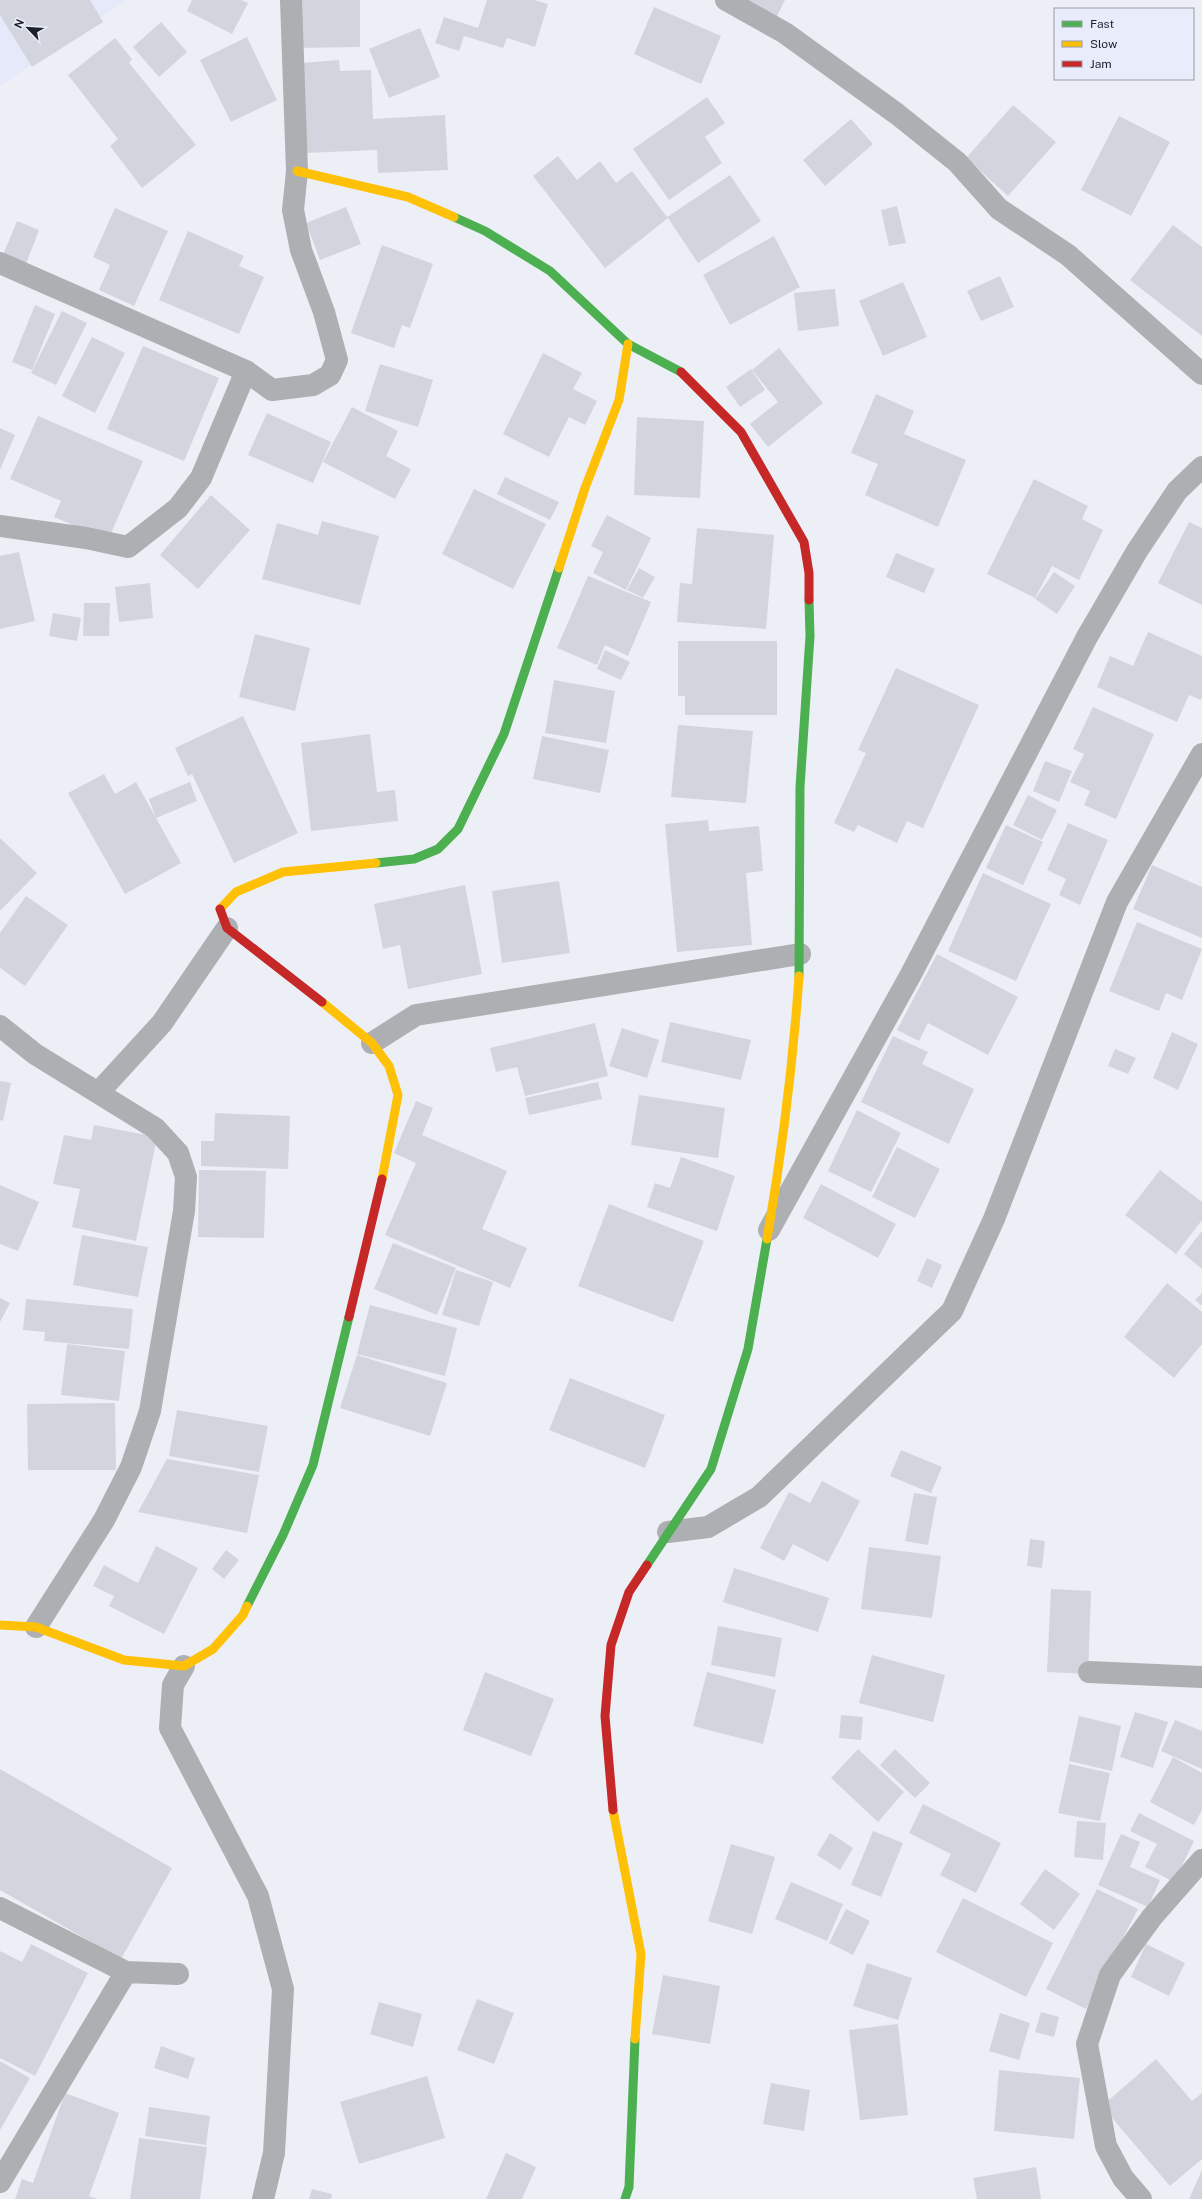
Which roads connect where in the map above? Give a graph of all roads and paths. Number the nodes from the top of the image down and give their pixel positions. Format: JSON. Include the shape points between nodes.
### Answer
{"nodes":[{"id":1,"x":291,"y":0,"type":"edge"},
{"id":2,"x":726,"y":0,"type":"edge"},
{"id":3,"x":297,"y":171,"type":"junction"},
{"id":4,"x":0,"y":263,"type":"edge"},
{"id":5,"x":628,"y":344,"type":"junction"},
{"id":6,"x":246,"y":371,"type":"junction"},
{"id":7,"x":1202,"y":374,"type":"edge"},
{"id":8,"x":1202,"y":467,"type":"edge"},
{"id":9,"x":0,"y":526,"type":"edge"},
{"id":10,"x":1202,"y":754,"type":"edge"},
{"id":11,"x":227,"y":928,"type":"junction"},
{"id":12,"x":800,"y":954,"type":"junction"},
{"id":13,"x":0,"y":1026,"type":"edge"},
{"id":14,"x":372,"y":1043,"type":"junction"},
{"id":15,"x":98,"y":1093,"type":"junction"},
{"id":16,"x":766,"y":1236,"type":"junction"},
{"id":17,"x":668,"y":1532,"type":"junction"},
{"id":18,"x":0,"y":1625,"type":"edge"},
{"id":19,"x":36,"y":1627,"type":"junction"},
{"id":20,"x":184,"y":1666,"type":"junction"},
{"id":21,"x":1089,"y":1672,"type":"dead end"},
{"id":22,"x":1202,"y":1677,"type":"edge"},
{"id":23,"x":1202,"y":1860,"type":"edge"},
{"id":24,"x":0,"y":1908,"type":"edge"},
{"id":25,"x":126,"y":1972,"type":"junction"},
{"id":26,"x":178,"y":1974,"type":"dead end"},
{"id":27,"x":0,"y":2182,"type":"edge"},
{"id":28,"x":263,"y":2199,"type":"edge"},
{"id":29,"x":625,"y":2199,"type":"edge"},
{"id":30,"x":1141,"y":2199,"type":"edge"}],
"edges":[{"from":1,"to":3,"type":"street"},
{"from":2,"to":7,"type":"street","via":[[786,33],[897,114],[957,162],[998,209],[1068,255]]},
{"from":3,"to":5,"type":"street","via":[[408,197],[485,231],[550,271]]},
{"from":3,"to":6,"type":"street","via":[[293,210],[301,250],[324,312],[337,360],[330,375],[313,386],[297,388],[272,390]]},
{"from":4,"to":6,"type":"street"},
{"from":5,"to":11,"type":"street","via":[[619,400],[585,488],[504,734],[458,829],[438,849],[414,859],[283,872],[236,892],[220,908]]},
{"from":5,"to":12,"type":"street","via":[[685,374],[741,432],[804,542],[809,573],[810,636],[800,787]]},
{"from":6,"to":9,"type":"street","via":[[201,478],[178,508],[128,547],[86,538]]},
{"from":8,"to":16,"type":"street","via":[[1177,491],[1137,551],[1087,637],[910,976]]},
{"from":10,"to":17,"type":"street","via":[[1118,902],[994,1219],[952,1311],[759,1498],[708,1527]]},
{"from":11,"to":14,"type":"street"},
{"from":11,"to":15,"type":"street","via":[[162,1023]]},
{"from":12,"to":14,"type":"street","via":[[416,1015]]},
{"from":12,"to":16,"type":"street","via":[[795,1035],[784,1128]]},
{"from":13,"to":15,"type":"street","via":[[35,1054]]},
{"from":14,"to":20,"type":"street","via":[[389,1066],[398,1096],[379,1196],[313,1465],[283,1536],[243,1615],[213,1649]]},
{"from":15,"to":19,"type":"street","via":[[155,1128],[178,1153],[186,1176],[184,1211],[150,1411],[131,1467],[104,1520]]},
{"from":16,"to":17,"type":"street","via":[[748,1349],[711,1469]]},
{"from":17,"to":29,"type":"street","via":[[629,1592],[611,1645],[605,1716],[614,1822],[642,1954],[633,2059],[629,2187]]},
{"from":18,"to":19,"type":"street"},
{"from":19,"to":20,"type":"street","via":[[124,1660]]},
{"from":20,"to":28,"type":"street","via":[[173,1685],[170,1728],[258,1896],[283,1989],[274,2153]]},
{"from":21,"to":22,"type":"street"},
{"from":23,"to":30,"type":"street","via":[[1152,1917],[1110,1975],[1088,2044],[1106,2146],[1123,2178]]},
{"from":24,"to":25,"type":"street"},
{"from":25,"to":26,"type":"street"},
{"from":25,"to":27,"type":"street"}]}
